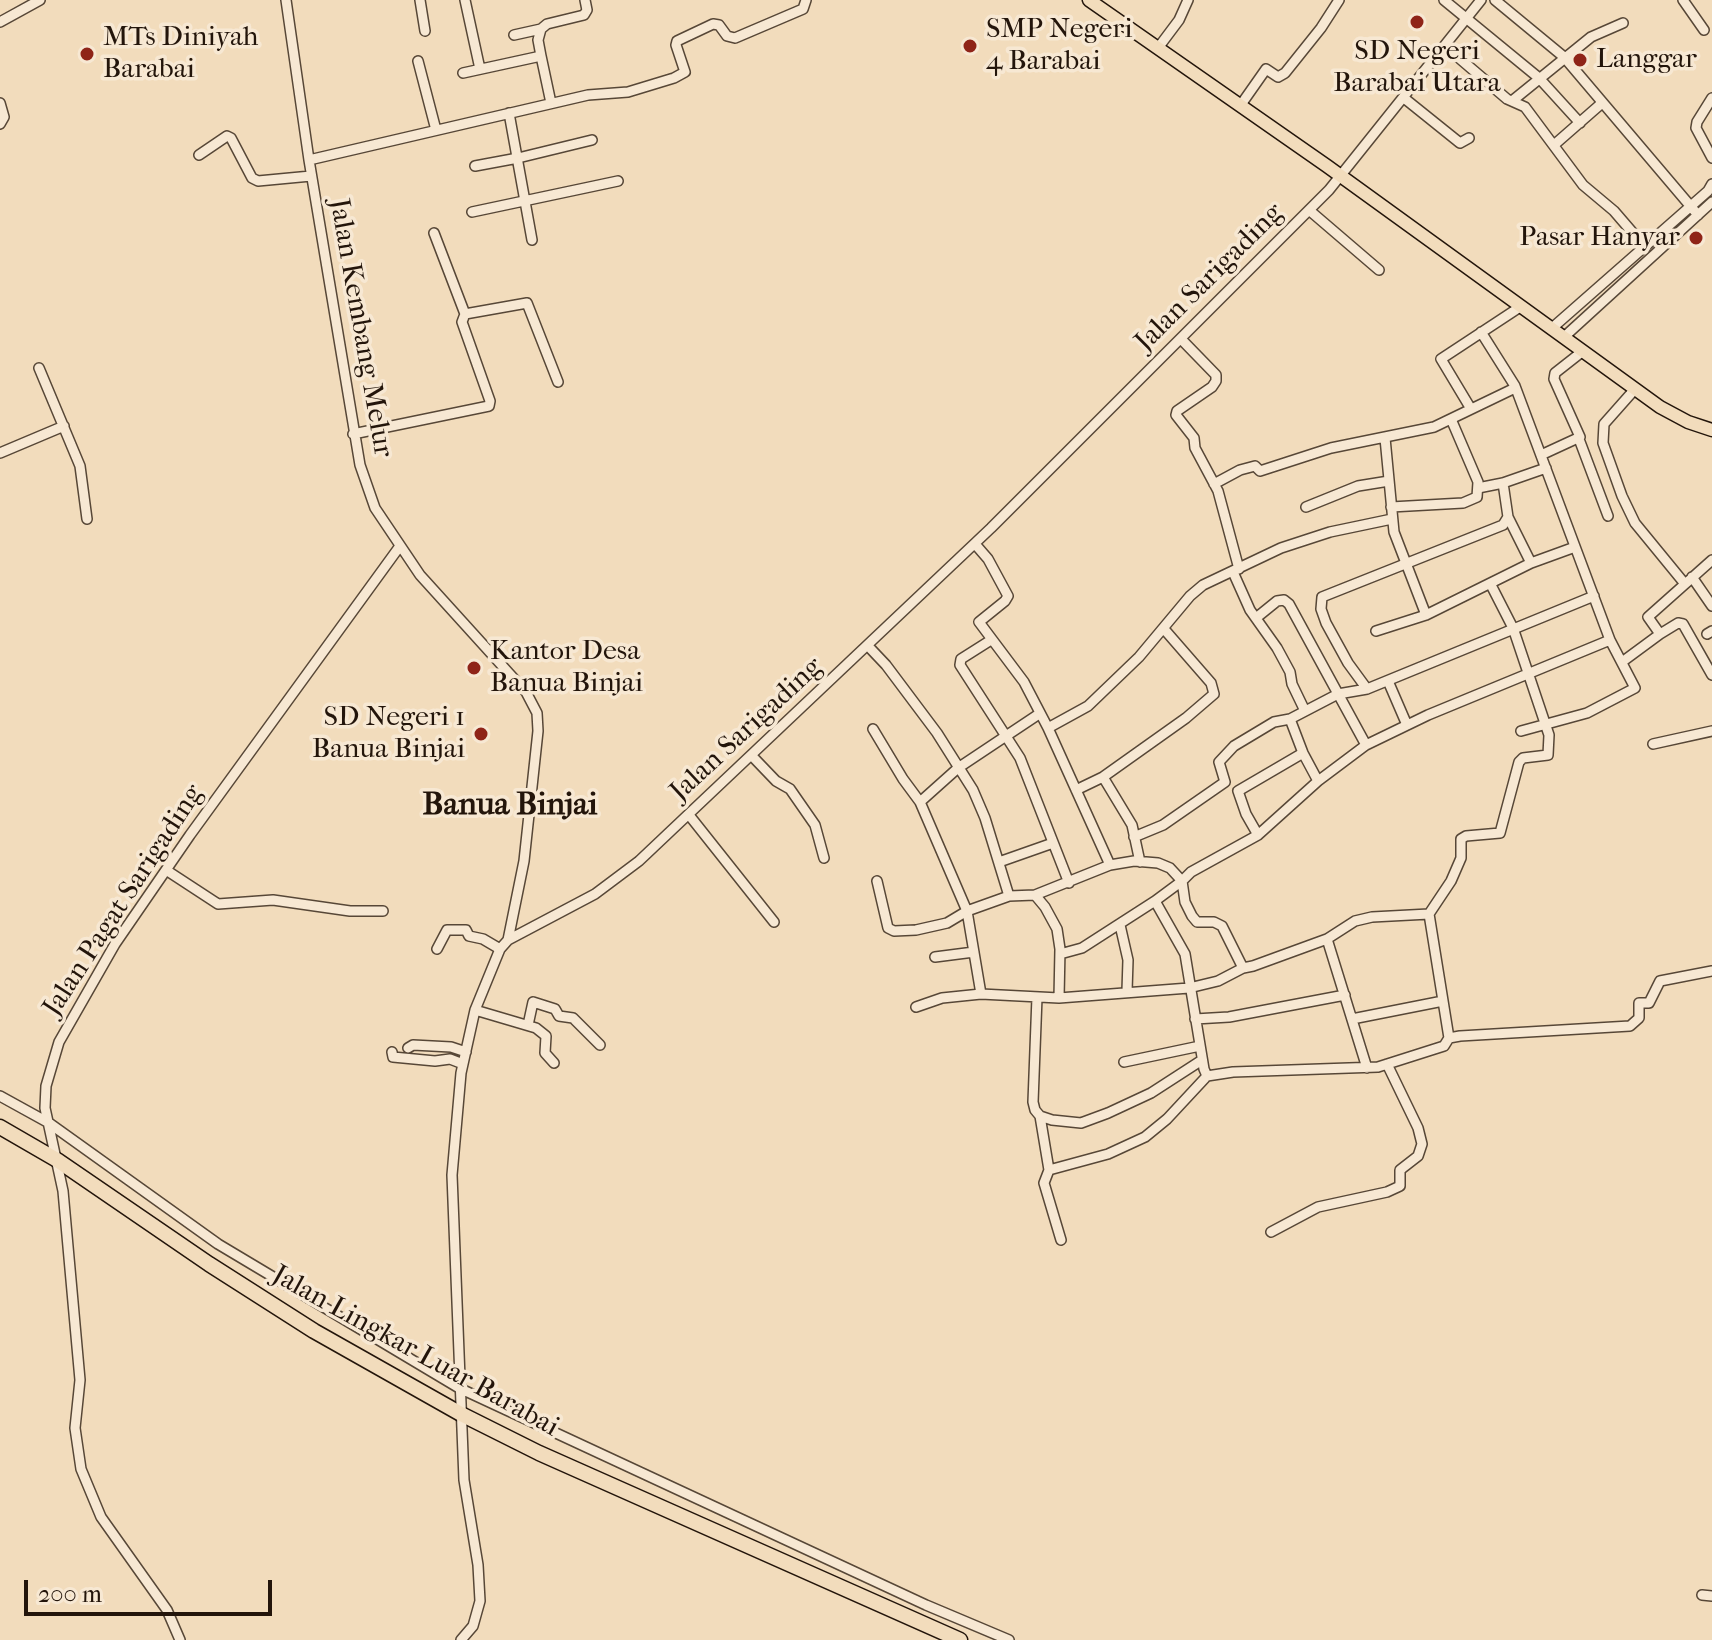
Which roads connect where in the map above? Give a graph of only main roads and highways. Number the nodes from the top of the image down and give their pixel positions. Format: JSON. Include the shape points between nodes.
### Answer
{"nodes":[{"id":1,"x":1089,"y":0,"type":"edge"},
{"id":2,"x":1712,"y":430,"type":"edge"},
{"id":3,"x":0,"y":1127,"type":"edge"},
{"id":4,"x":960,"y":1640,"type":"edge"}],
"edges":[{"from":1,"to":2,"type":"main road","via":[[1635,389]]},
{"from":3,"to":4,"type":"highway","name":"Jalan Lingkar Luar Barabai","via":[[314,1331],[461,1414]]}]}
